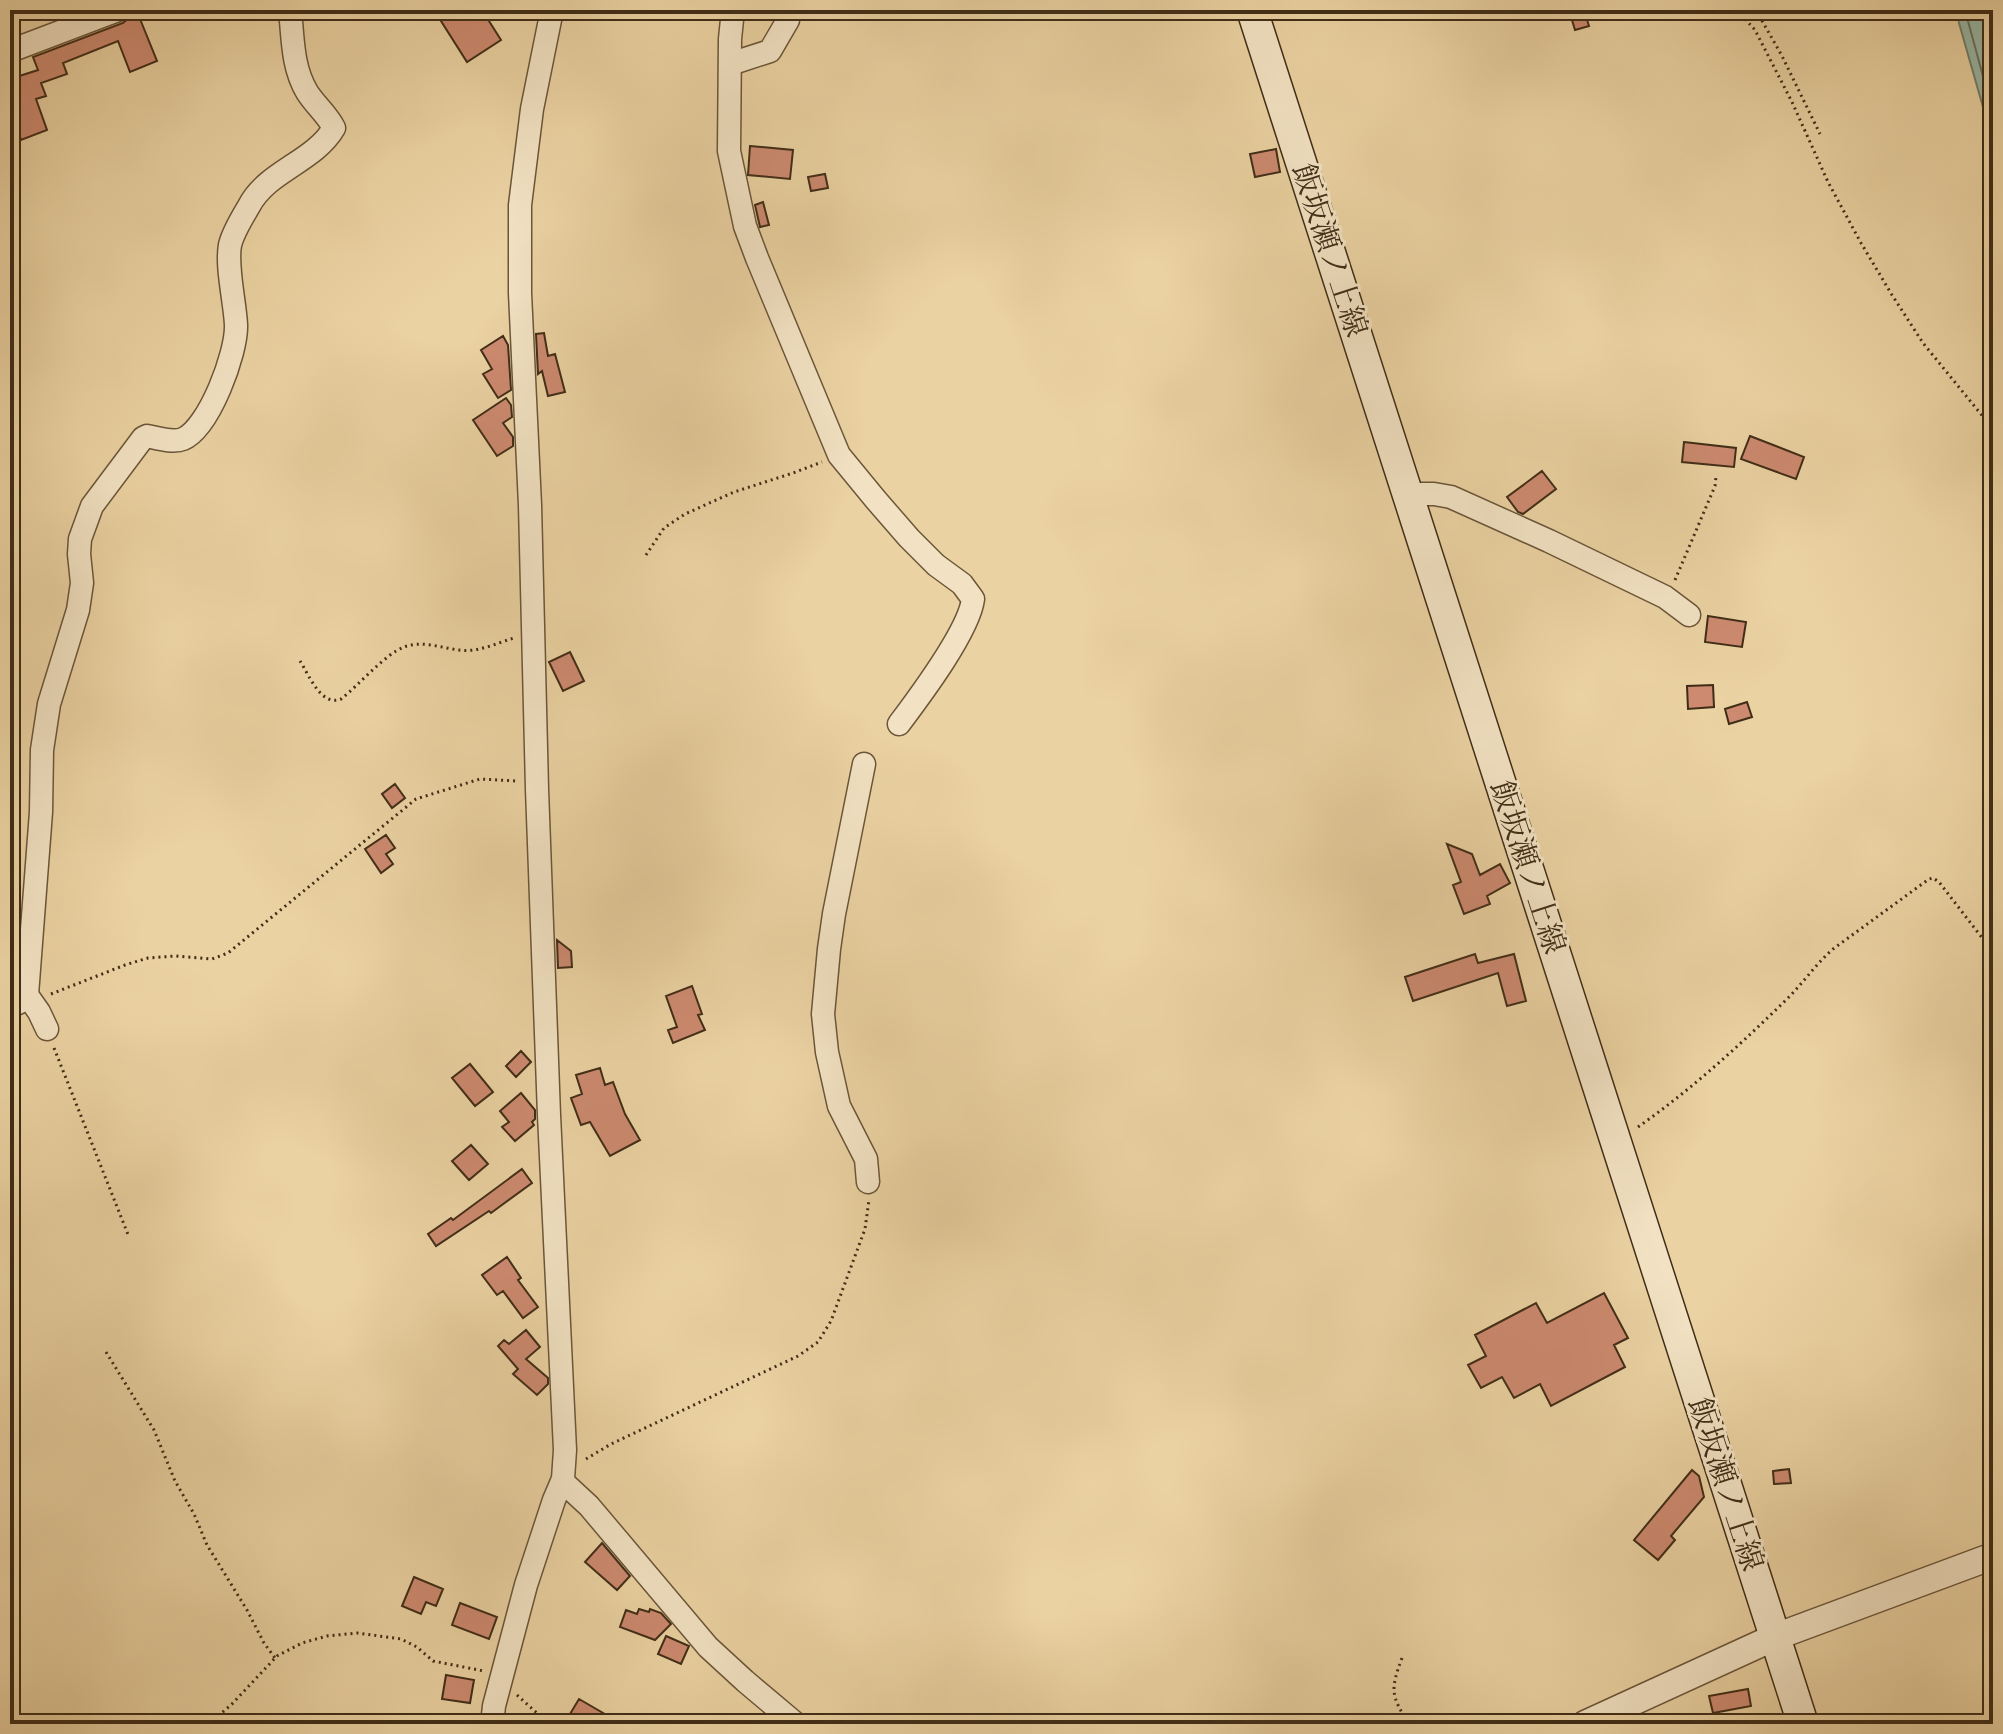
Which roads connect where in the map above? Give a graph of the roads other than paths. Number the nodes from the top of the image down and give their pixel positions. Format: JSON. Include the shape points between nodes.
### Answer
{"nodes":[{"id":1,"x":118,"y":10,"type":"edge"},
{"id":2,"x":290,"y":10,"type":"edge"},
{"id":3,"x":552,"y":10,"type":"edge"},
{"id":4,"x":733,"y":10,"type":"edge"},
{"id":5,"x":789,"y":10,"type":"edge"},
{"id":6,"x":1252,"y":10,"type":"edge"},
{"id":7,"x":10,"y":51,"type":"edge"},
{"id":8,"x":730,"y":64,"type":"junction"},
{"id":9,"x":1408,"y":494,"type":"junction"},
{"id":10,"x":1689,"y":615,"type":"dead end"},
{"id":11,"x":899,"y":724,"type":"dead end"},
{"id":12,"x":864,"y":764,"type":"dead end"},
{"id":13,"x":25,"y":1004,"type":"edge"},
{"id":14,"x":47,"y":1029,"type":"road end"},
{"id":15,"x":868,"y":1182,"type":"road end"},
{"id":16,"x":563,"y":1474,"type":"junction"},
{"id":17,"x":1993,"y":1556,"type":"edge"},
{"id":18,"x":1775,"y":1637,"type":"junction"},
{"id":19,"x":492,"y":1724,"type":"edge"},
{"id":20,"x":796,"y":1724,"type":"edge"},
{"id":21,"x":1585,"y":1724,"type":"edge"},
{"id":22,"x":1803,"y":1724,"type":"edge"}],
"edges":[{"from":1,"to":7,"type":"street"},
{"from":2,"to":13,"type":"street","via":[[298,72],[334,128],[319,147],[251,202],[230,245],[236,330],[232,358],[201,423],[179,441],[143,438],[88,516],[80,539],[78,610],[49,704],[42,750]]},
{"from":3,"to":16,"type":"street","via":[[520,205],[520,293]]},
{"from":4,"to":8,"type":"street"},
{"from":5,"to":8,"type":"street","via":[[770,51]]},
{"from":6,"to":9,"type":"main road","name":"飯坂瀬ノ上線"},
{"from":8,"to":11,"type":"street","via":[[729,151],[745,226],[839,455],[909,538],[973,599],[960,633]]},
{"from":9,"to":10,"type":"street","via":[[1451,497],[1667,598]]},
{"from":9,"to":18,"type":"main road","name":"飯坂瀬ノ上線"},
{"from":12,"to":15,"type":"street","via":[[834,914],[823,1014],[839,1106],[866,1159]]},
{"from":13,"to":14,"type":"street"},
{"from":16,"to":19,"type":"street","via":[[526,1585]]},
{"from":16,"to":20,"type":"street","via":[[708,1647]]},
{"from":17,"to":18,"type":"street"},
{"from":18,"to":21,"type":"street"},
{"from":18,"to":22,"type":"main road","name":"飯坂瀬ノ上線"}]}
